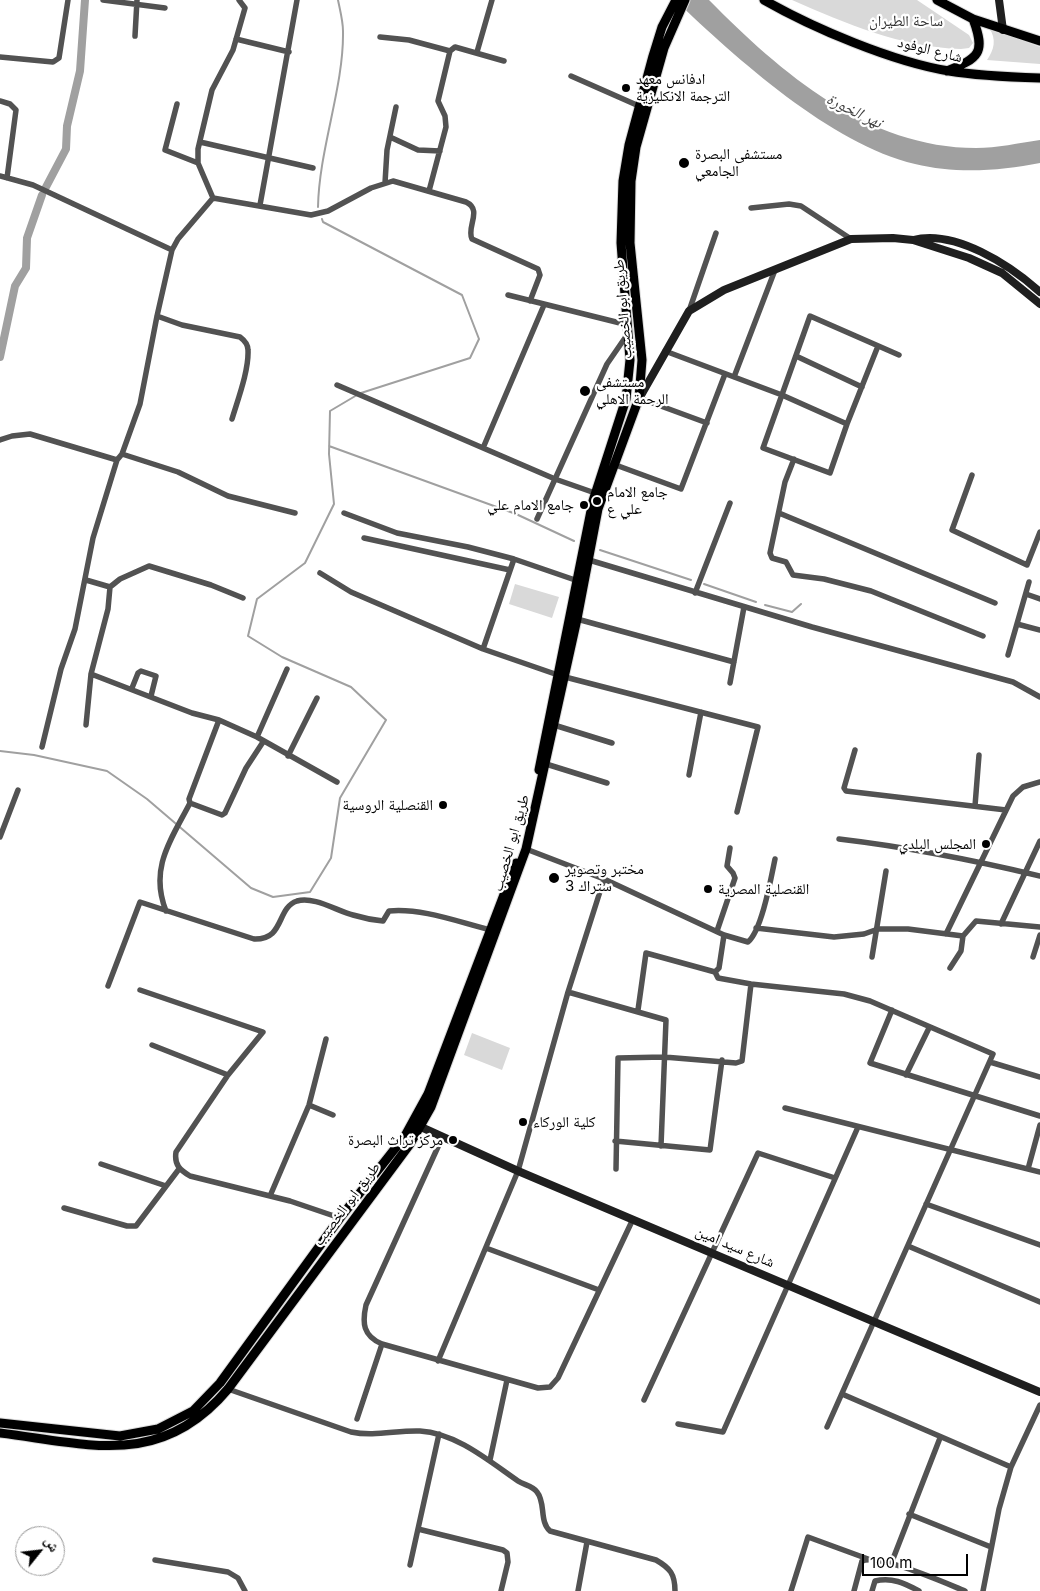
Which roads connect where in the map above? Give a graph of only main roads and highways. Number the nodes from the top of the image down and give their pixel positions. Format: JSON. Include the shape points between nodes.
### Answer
{"nodes":[{"id":1,"x":685,"y":0,"type":"edge"},
{"id":2,"x":764,"y":0,"type":"edge"},
{"id":3,"x":937,"y":0,"type":"edge"},
{"id":4,"x":677,"y":4,"type":"edge"},
{"id":5,"x":973,"y":19,"type":"junction"},
{"id":6,"x":1040,"y":41,"type":"edge"},
{"id":7,"x":947,"y":71,"type":"junction"},
{"id":8,"x":1040,"y":78,"type":"edge"},
{"id":9,"x":626,"y":243,"type":"junction"},
{"id":10,"x":611,"y":463,"type":"junction"},
{"id":11,"x":562,"y":676,"type":"junction"},
{"id":12,"x":477,"y":975,"type":"junction"},
{"id":13,"x":309,"y":1261,"type":"junction"},
{"id":14,"x":318,"y":1267,"type":"junction"},
{"id":15,"x":0,"y":1423,"type":"edge"},
{"id":16,"x":0,"y":1433,"type":"edge"}],
"edges":[{"from":1,"to":4,"type":"main road","name":"طريق ابو الخصيب"},
{"from":2,"to":7,"type":"main road","name":"شارع الوفود","via":[[841,37],[897,58]]},
{"from":3,"to":5,"type":"main road"},
{"from":4,"to":9,"type":"main road","name":"طريق ابو الخصيب","via":[[636,147]]},
{"from":4,"to":9,"type":"main road","name":"طريق ابو الخصيب","via":[[659,36],[638,106],[624,181]]},
{"from":5,"to":6,"type":"main road"},
{"from":5,"to":7,"type":"main road","via":[[981,41],[978,53]]},
{"from":7,"to":8,"type":"main road","name":"شارع الوفود"},
{"from":9,"to":10,"type":"main road","name":"طريق ابو الخصيب","via":[[630,360],[627,392]]},
{"from":9,"to":10,"type":"main road","name":"طريق ابو الخصيب","via":[[642,360],[639,398]]},
{"from":10,"to":11,"type":"main road","name":"طريق ابو الخصيب"},
{"from":10,"to":11,"type":"main road","name":"طريق ابو الخصيب","via":[[595,493]]},
{"from":11,"to":12,"type":"main road","name":"طريق ابو الخصيب","via":[[524,838]]},
{"from":11,"to":12,"type":"main road","name":"طريق ابو الخصيب","via":[[526,849]]},
{"from":12,"to":13,"type":"main road","name":"طريق ابو الخصيب","via":[[418,1116]]},
{"from":12,"to":14,"type":"main road","name":"طريق ابو الخصيب","via":[[440,1086],[421,1127]]},
{"from":13,"to":14,"type":"main road"},
{"from":13,"to":15,"type":"main road","name":"طريق ابو الخصيب","via":[[216,1388],[182,1418],[152,1431],[120,1436]]},
{"from":14,"to":16,"type":"main road","name":"طريق ابو الخصيب","via":[[228,1389],[209,1410],[186,1426],[140,1444],[105,1447]]}]}
